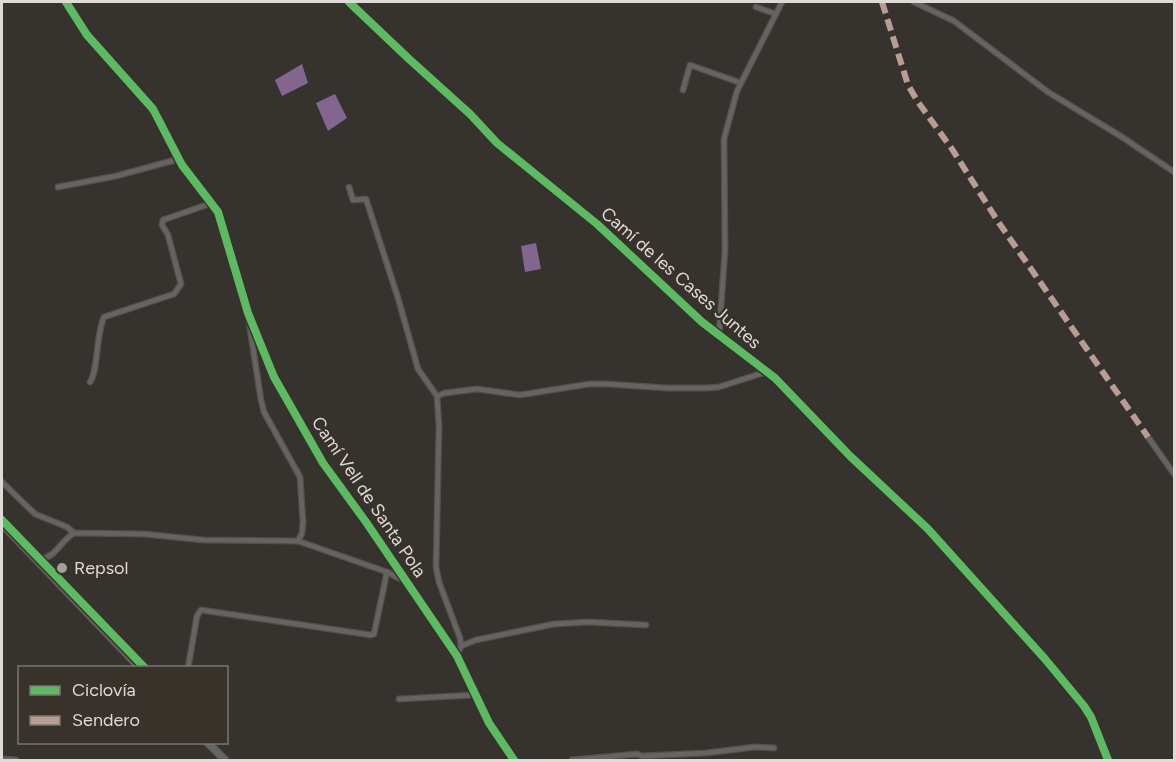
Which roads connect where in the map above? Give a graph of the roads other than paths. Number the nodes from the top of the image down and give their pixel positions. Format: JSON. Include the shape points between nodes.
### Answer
{"nodes":[{"id":1,"x":66,"y":2,"type":"edge"},
{"id":2,"x":349,"y":2,"type":"edge"},
{"id":3,"x":782,"y":2,"type":"edge"},
{"id":4,"x":914,"y":2,"type":"edge"},
{"id":5,"x":756,"y":7,"type":"dead end"},
{"id":6,"x":776,"y":14,"type":"junction"},
{"id":7,"x":741,"y":84,"type":"junction"},
{"id":8,"x":683,"y":90,"type":"dead end"},
{"id":9,"x":179,"y":159,"type":"junction"},
{"id":10,"x":1174,"y":172,"type":"edge"},
{"id":11,"x":58,"y":187,"type":"dead end"},
{"id":12,"x":349,"y":187,"type":"dead end"},
{"id":13,"x":212,"y":203,"type":"junction"},
{"id":14,"x":248,"y":313,"type":"junction"},
{"id":15,"x":719,"y":336,"type":"junction"},
{"id":16,"x":766,"y":372,"type":"junction"},
{"id":17,"x":90,"y":382,"type":"dead end"},
{"id":18,"x":437,"y":396,"type":"junction"},
{"id":19,"x":1148,"y":437,"type":"dead end"},
{"id":20,"x":1174,"y":474,"type":"edge"},
{"id":21,"x":2,"y":482,"type":"edge"},
{"id":22,"x":2,"y":526,"type":"edge"},
{"id":23,"x":74,"y":533,"type":"junction"},
{"id":24,"x":298,"y":541,"type":"junction"},
{"id":25,"x":40,"y":559,"type":"dead end"},
{"id":26,"x":387,"y":572,"type":"junction"},
{"id":27,"x":408,"y":583,"type":"junction"},
{"id":28,"x":646,"y":625,"type":"dead end"},
{"id":29,"x":461,"y":646,"type":"junction"},
{"id":30,"x":457,"y":656,"type":"junction"},
{"id":31,"x":133,"y":666,"type":"edge"},
{"id":32,"x":138,"y":666,"type":"edge"},
{"id":33,"x":188,"y":666,"type":"edge"},
{"id":34,"x":474,"y":695,"type":"junction"},
{"id":35,"x":399,"y":699,"type":"dead end"},
{"id":36,"x":209,"y":744,"type":"edge"},
{"id":37,"x":215,"y":744,"type":"edge"},
{"id":38,"x":774,"y":748,"type":"dead end"},
{"id":39,"x":2,"y":759,"type":"edge"},
{"id":40,"x":15,"y":760,"type":"edge"},
{"id":41,"x":225,"y":760,"type":"edge"},
{"id":42,"x":230,"y":760,"type":"edge"},
{"id":43,"x":514,"y":760,"type":"edge"},
{"id":44,"x":572,"y":760,"type":"edge"},
{"id":45,"x":1108,"y":760,"type":"edge"}],
"edges":[{"from":1,"to":9,"type":"street","name":"Camí Vell de Santa Pola","via":[[87,35],[153,109]]},
{"from":2,"to":15,"type":"street","name":"Camí de les Cases Juntes","via":[[497,143],[597,224]]},
{"from":3,"to":6,"type":"street"},
{"from":4,"to":10,"type":"street","via":[[954,21],[1048,92]]},
{"from":5,"to":6,"type":"street"},
{"from":6,"to":7,"type":"street"},
{"from":7,"to":8,"type":"street","via":[[690,65]]},
{"from":7,"to":15,"type":"street","via":[[724,139],[725,250]]},
{"from":9,"to":11,"type":"street"},
{"from":9,"to":13,"type":"street","name":"Camí Vell de Santa Pola"},
{"from":12,"to":18,"type":"street","via":[[353,200],[366,199],[418,369]]},
{"from":13,"to":14,"type":"street","name":"Camí Vell de Santa Pola"},
{"from":13,"to":17,"type":"street","via":[[163,220],[179,290],[104,317]]},
{"from":14,"to":24,"type":"street","via":[[264,412],[300,477],[303,522]]},
{"from":14,"to":27,"type":"street","name":"Camí Vell de Santa Pola","via":[[274,376],[323,463]]},
{"from":15,"to":16,"type":"street","name":"Camí de les Cases Juntes"},
{"from":16,"to":18,"type":"street","via":[[707,388],[590,384],[520,395],[477,389]]},
{"from":16,"to":45,"type":"street","name":"Camí de les Cases Juntes","via":[[928,529],[1044,659],[1091,717]]},
{"from":18,"to":29,"type":"street","via":[[436,567]]},
{"from":19,"to":20,"type":"street"},
{"from":21,"to":23,"type":"street","via":[[35,514]]},
{"from":22,"to":31,"type":"main road"},
{"from":22,"to":32,"type":"main road"},
{"from":23,"to":24,"type":"street"},
{"from":23,"to":25,"type":"street","via":[[53,555]]},
{"from":24,"to":26,"type":"street"},
{"from":26,"to":27,"type":"street"},
{"from":26,"to":33,"type":"street","via":[[374,634],[201,610]]},
{"from":27,"to":30,"type":"street","name":"Camí Vell de Santa Pola"},
{"from":28,"to":29,"type":"street","via":[[554,624]]},
{"from":29,"to":30,"type":"street"},
{"from":30,"to":34,"type":"street","name":"Camí Vell de Santa Pola"},
{"from":34,"to":35,"type":"street"},
{"from":34,"to":43,"type":"street","name":"Camí Vell de Santa Pola"},
{"from":36,"to":41,"type":"main road"},
{"from":37,"to":42,"type":"main road"},
{"from":38,"to":44,"type":"street"},
{"from":39,"to":40,"type":"street"}]}
